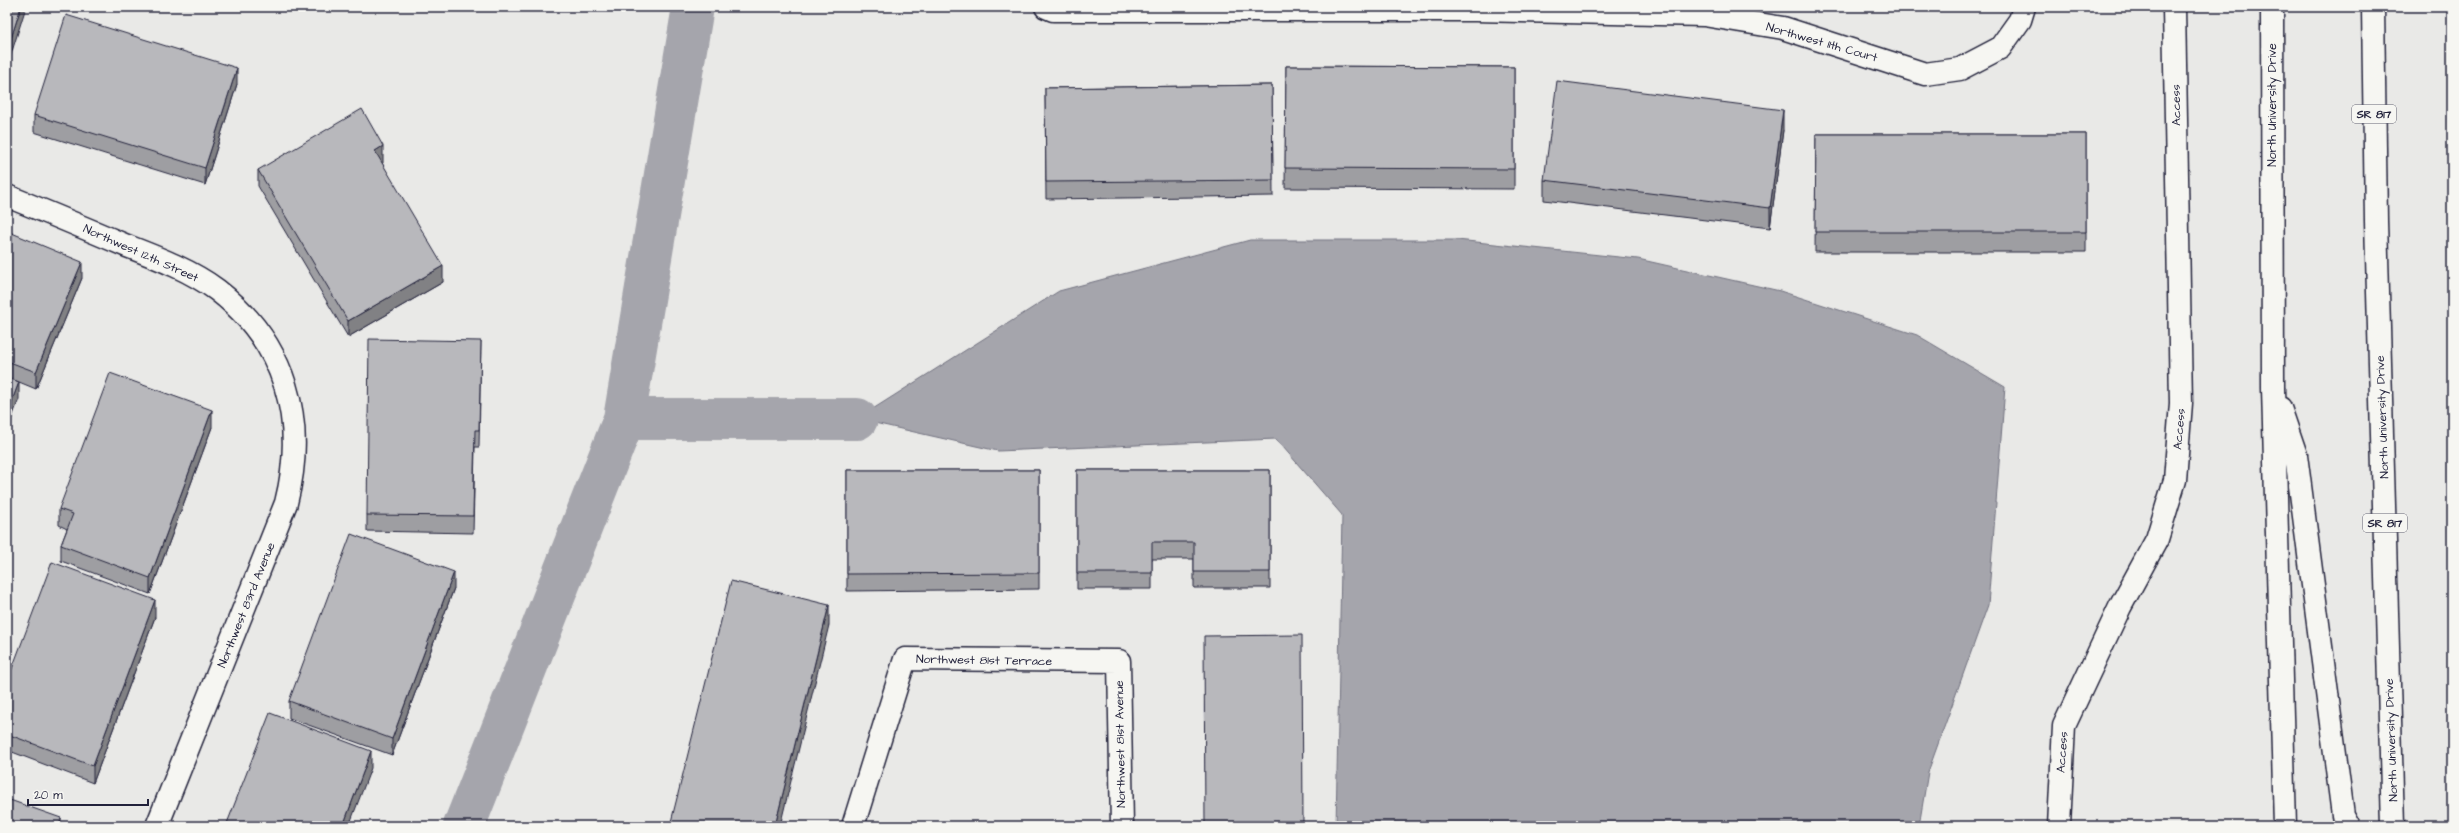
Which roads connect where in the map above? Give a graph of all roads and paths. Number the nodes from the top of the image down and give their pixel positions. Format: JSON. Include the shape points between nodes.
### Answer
{"nodes":[{"id":1,"x":1046,"y":7,"type":"edge"},
{"id":2,"x":2024,"y":7,"type":"edge"},
{"id":3,"x":2174,"y":7,"type":"edge"},
{"id":4,"x":2272,"y":7,"type":"edge"},
{"id":5,"x":2373,"y":7,"type":"edge"},
{"id":6,"x":1475,"y":8,"type":"edge"},
{"id":7,"x":7,"y":196,"type":"edge"},
{"id":8,"x":283,"y":376,"type":"joint"},
{"id":9,"x":2273,"y":388,"type":"junction"},
{"id":10,"x":1119,"y":661,"type":"joint"},
{"id":11,"x":157,"y":826,"type":"edge"},
{"id":12,"x":853,"y":826,"type":"edge"},
{"id":13,"x":1122,"y":826,"type":"edge"},
{"id":14,"x":2059,"y":826,"type":"edge"},
{"id":15,"x":2285,"y":826,"type":"edge"},
{"id":16,"x":2349,"y":826,"type":"edge"},
{"id":17,"x":2393,"y":826,"type":"edge"}],
"edges":[{"from":1,"to":6,"type":"street","name":"Northwest 11th Court","via":[[1053,10]]},
{"from":2,"to":6,"type":"street","name":"Northwest 11th Court","via":[[2020,20],[2000,48],[1960,69],[1925,74],[1783,28],[1704,15]]},
{"from":3,"to":14,"type":"street","name":"Access","via":[[2181,403],[2175,480],[2157,539],[2120,607],[2064,726]]},
{"from":4,"to":9,"type":"street","name":"North University Drive"},
{"from":5,"to":17,"type":"street","name":"North University Drive","number":"SR 817","via":[[2376,221]]},
{"from":7,"to":8,"type":"street","name":"Northwest 12th Street","via":[[172,264],[212,287],[254,328],[271,352]]},
{"from":8,"to":11,"type":"street","name":"Northwest 83rd Avenue","via":[[294,417],[295,437],[293,477],[286,503]]},
{"from":9,"to":15,"type":"street","name":"North University Drive"},
{"from":9,"to":16,"type":"street","via":[[2296,455],[2343,815]]},
{"from":10,"to":12,"type":"street","name":"Northwest 81st Terrace","via":[[905,659]]},
{"from":10,"to":13,"type":"street","name":"Northwest 81st Avenue"}]}
